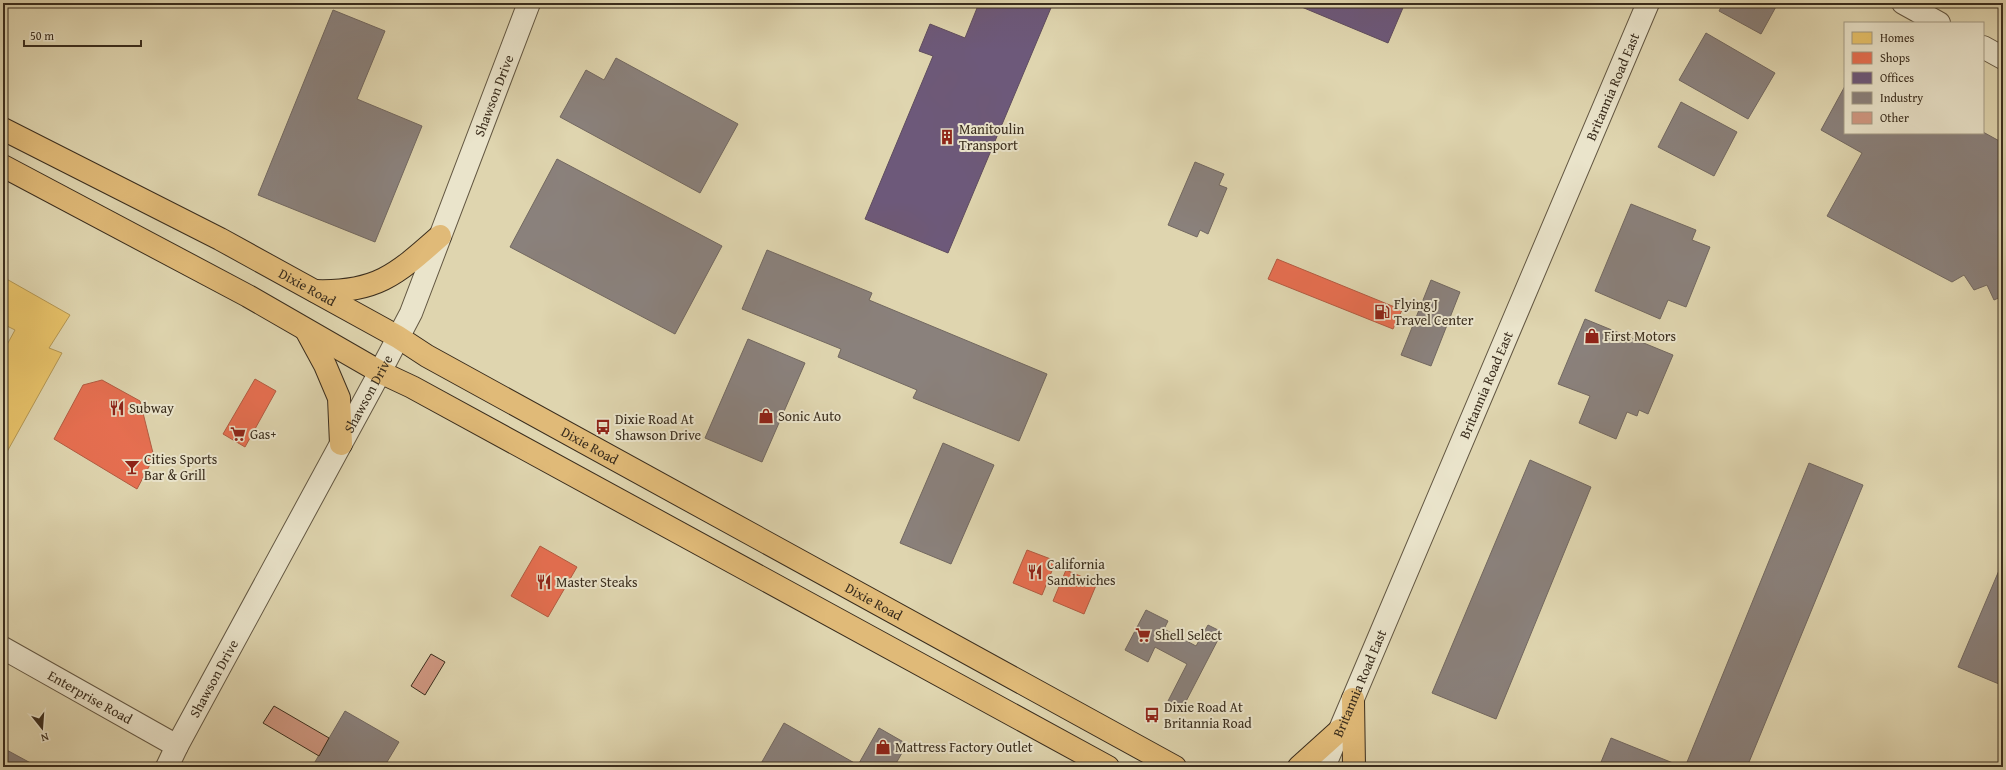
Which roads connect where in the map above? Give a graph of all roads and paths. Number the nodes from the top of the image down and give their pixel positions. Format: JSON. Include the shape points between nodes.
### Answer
{"nodes":[{"id":1,"x":529,"y":3,"type":"edge"},
{"id":2,"x":1648,"y":3,"type":"edge"},
{"id":3,"x":1902,"y":3,"type":"edge"},
{"id":4,"x":1937,"y":22,"type":"edge"},
{"id":5,"x":1984,"y":48,"type":"edge"},
{"id":6,"x":2003,"y":58,"type":"edge"},
{"id":7,"x":3,"y":129,"type":"edge"},
{"id":8,"x":3,"y":166,"type":"edge"},
{"id":9,"x":440,"y":236,"type":"junction"},
{"id":10,"x":315,"y":291,"type":"junction"},
{"id":11,"x":305,"y":329,"type":"junction"},
{"id":12,"x":398,"y":337,"type":"junction"},
{"id":13,"x":380,"y":372,"type":"junction"},
{"id":14,"x":341,"y":444,"type":"junction"},
{"id":15,"x":3,"y":648,"type":"edge"},
{"id":16,"x":1353,"y":699,"type":"junction"},
{"id":17,"x":1340,"y":730,"type":"junction"},
{"id":18,"x":177,"y":746,"type":"junction"},
{"id":19,"x":167,"y":767,"type":"edge"},
{"id":20,"x":1108,"y":767,"type":"edge"},
{"id":21,"x":1175,"y":767,"type":"edge"},
{"id":22,"x":1299,"y":767,"type":"edge"},
{"id":23,"x":1324,"y":767,"type":"edge"},
{"id":24,"x":1354,"y":767,"type":"edge"}],
"edges":[{"from":1,"to":9,"type":"street","name":"Shawson Drive"},
{"from":2,"to":16,"type":"street","name":"Britannia Road East"},
{"from":3,"to":4,"type":"street"},
{"from":5,"to":6,"type":"street"},
{"from":7,"to":10,"type":"main road","name":"Dixie Road","via":[[220,239]]},
{"from":8,"to":11,"type":"main road"},
{"from":9,"to":10,"type":"main road","via":[[379,282],[358,289]]},
{"from":9,"to":12,"type":"street","name":"Shawson Drive","via":[[411,313]]},
{"from":10,"to":12,"type":"main road","name":"Dixie Road"},
{"from":11,"to":13,"type":"main road"},
{"from":11,"to":14,"type":"main road","via":[[325,364],[339,398]]},
{"from":12,"to":13,"type":"street","name":"Shawson Drive"},
{"from":12,"to":21,"type":"main road","name":"Dixie Road","via":[[427,356]]},
{"from":13,"to":14,"type":"street","name":"Shawson Drive"},
{"from":13,"to":20,"type":"main road"},
{"from":14,"to":18,"type":"street","name":"Shawson Drive"},
{"from":15,"to":18,"type":"street","name":"Enterprise Road"},
{"from":16,"to":17,"type":"street","name":"Britannia Road East"},
{"from":16,"to":24,"type":"main road"},
{"from":17,"to":22,"type":"main road"},
{"from":17,"to":23,"type":"street","name":"Britannia Road East"},
{"from":18,"to":19,"type":"street","name":"Shawson Drive"}]}
